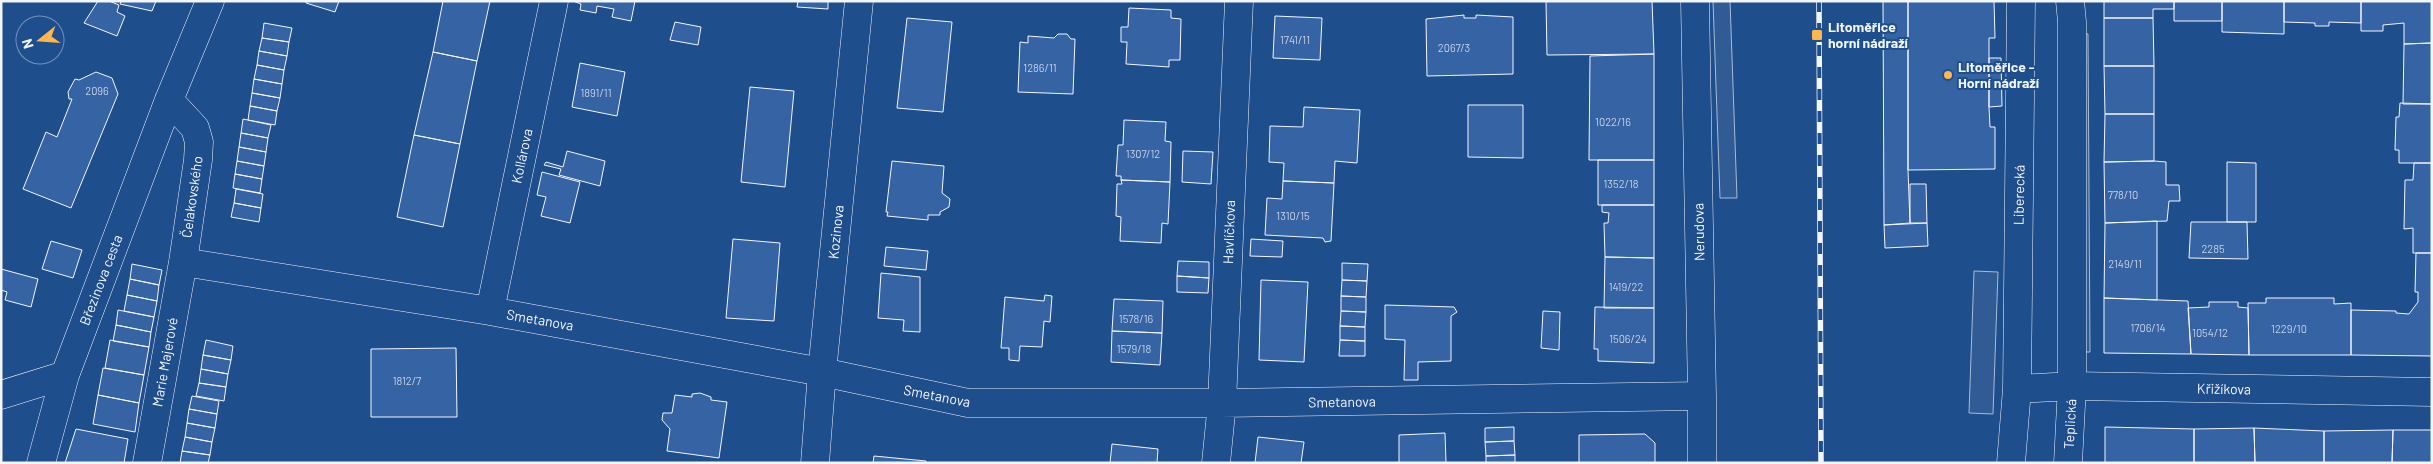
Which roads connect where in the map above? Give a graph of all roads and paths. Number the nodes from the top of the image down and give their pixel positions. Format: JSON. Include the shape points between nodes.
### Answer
{"nodes":[{"id":1,"x":210,"y":1,"type":"edge"},
{"id":2,"x":554,"y":1,"type":"edge"},
{"id":3,"x":859,"y":1,"type":"edge"},
{"id":4,"x":1239,"y":1,"type":"edge"},
{"id":5,"x":1695,"y":1,"type":"edge"},
{"id":6,"x":2021,"y":1,"type":"edge"},
{"id":7,"x":2070,"y":1,"type":"edge"},
{"id":8,"x":169,"y":100,"type":"junction"},
{"id":9,"x":183,"y":262,"type":"junction"},
{"id":10,"x":490,"y":311,"type":"junction"},
{"id":11,"x":822,"y":372,"type":"junction"},
{"id":12,"x":65,"y":376,"type":"junction"},
{"id":13,"x":2072,"y":386,"type":"junction"},
{"id":14,"x":2017,"y":389,"type":"junction"},
{"id":15,"x":2432,"y":392,"type":"edge"},
{"id":16,"x":1,"y":395,"type":"edge"},
{"id":17,"x":1702,"y":396,"type":"junction"},
{"id":18,"x":1222,"y":403,"type":"junction"},
{"id":19,"x":41,"y":463,"type":"edge"},
{"id":20,"x":147,"y":463,"type":"edge"},
{"id":21,"x":815,"y":463,"type":"edge"},
{"id":22,"x":1216,"y":463,"type":"edge"},
{"id":23,"x":1702,"y":463,"type":"edge"},
{"id":24,"x":2011,"y":463,"type":"edge"},
{"id":25,"x":2068,"y":463,"type":"edge"}],
"edges":[{"from":1,"to":8,"type":"street"},
{"from":2,"to":10,"type":"street","name":"Kollárova"},
{"from":3,"to":11,"type":"street","name":"Kozinova"},
{"from":4,"to":18,"type":"street","name":"Havlíčkova"},
{"from":5,"to":17,"type":"street","name":"Nerudova"},
{"from":6,"to":14,"type":"street","name":"Liberecká"},
{"from":7,"to":13,"type":"street"},
{"from":8,"to":9,"type":"street","name":"Čelakovského","via":[[195,128],[199,142]]},
{"from":8,"to":12,"type":"street","name":"Březinova cesta"},
{"from":9,"to":10,"type":"street","name":"Smetanova"},
{"from":9,"to":20,"type":"street","name":"Marie Majerové"},
{"from":10,"to":11,"type":"street","name":"Smetanova"},
{"from":11,"to":18,"type":"street","name":"Smetanova","via":[[968,403]]},
{"from":11,"to":21,"type":"street","name":"Kozinova"},
{"from":12,"to":16,"type":"street"},
{"from":12,"to":19,"type":"street","name":"Březinova cesta"},
{"from":13,"to":14,"type":"street","name":"Křižíkova"},
{"from":13,"to":15,"type":"street","name":"Křižíkova"},
{"from":13,"to":25,"type":"street","name":"Teplická"},
{"from":14,"to":24,"type":"street"},
{"from":17,"to":18,"type":"street","name":"Smetanova"},
{"from":17,"to":23,"type":"street","name":"Nerudova"},
{"from":18,"to":22,"type":"street","name":"Havlíčkova"}]}
